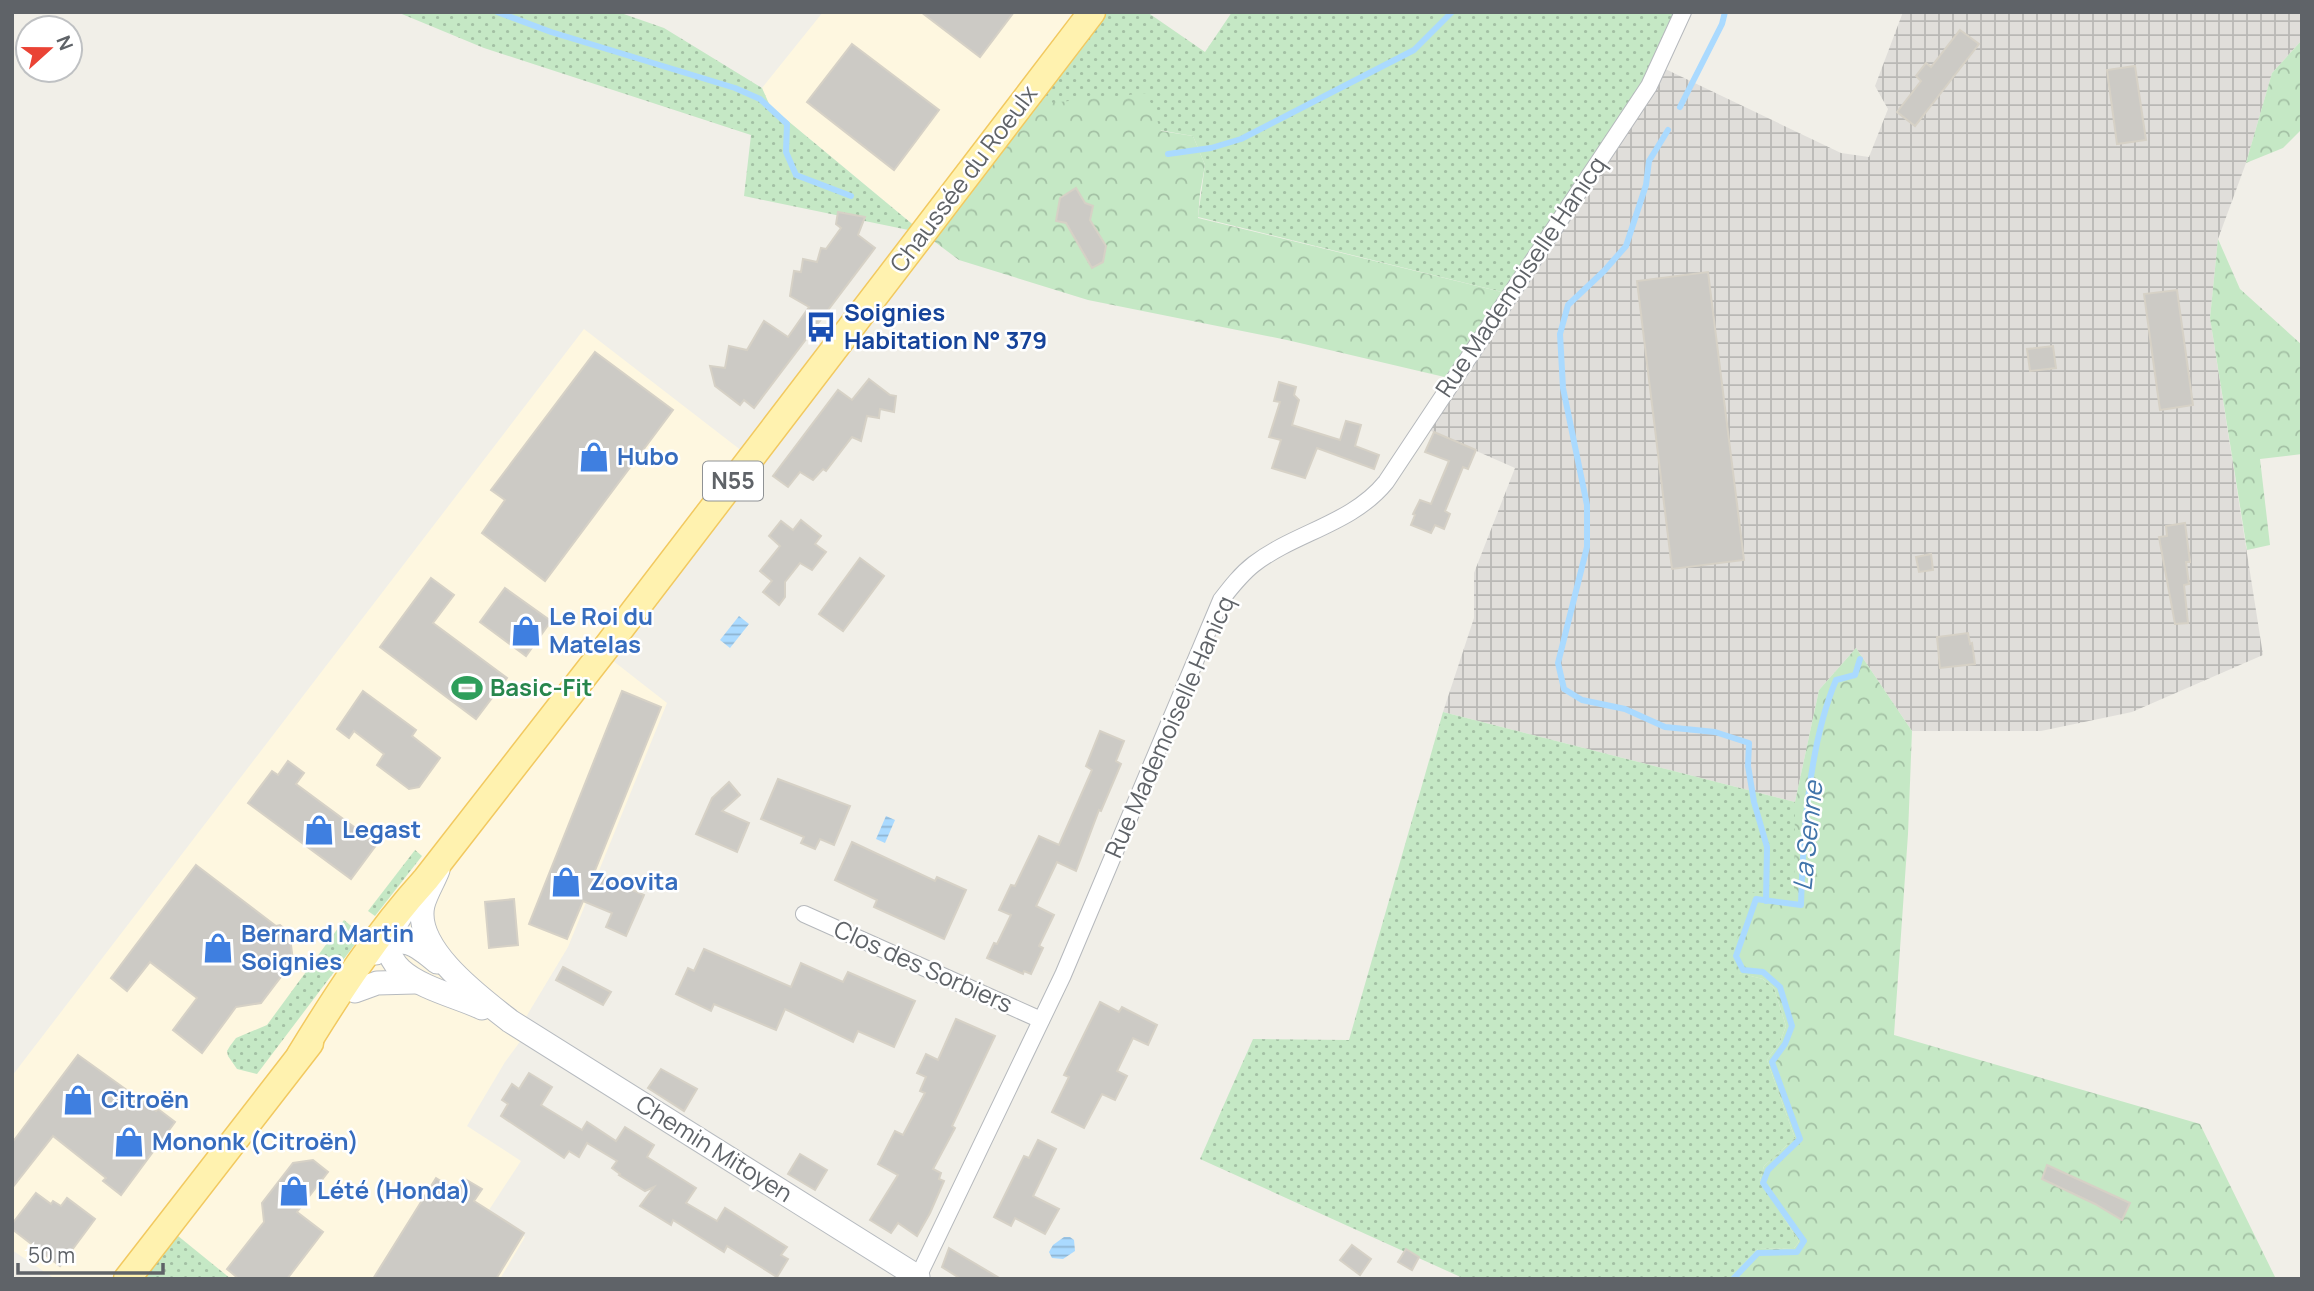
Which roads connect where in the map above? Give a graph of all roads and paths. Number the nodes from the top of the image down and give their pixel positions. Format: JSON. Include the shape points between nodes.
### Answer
{"nodes":[{"id":1,"x":1092,"y":12,"type":"edge"},
{"id":2,"x":1683,"y":12,"type":"edge"},
{"id":3,"x":445,"y":854,"type":"junction"},
{"id":4,"x":426,"y":879,"type":"junction"},
{"id":5,"x":804,"y":914,"type":"dead end"},
{"id":6,"x":389,"y":945,"type":"junction"},
{"id":7,"x":415,"y":982,"type":"junction"},
{"id":8,"x":464,"y":984,"type":"junction"},
{"id":9,"x":351,"y":985,"type":"junction"},
{"id":10,"x":1041,"y":1020,"type":"junction"},
{"id":11,"x":510,"y":1021,"type":"junction"},
{"id":12,"x":917,"y":1278,"type":"edge"},
{"id":13,"x":127,"y":1279,"type":"edge"}],
"edges":[{"from":1,"to":3,"type":"main road","name":"Chaussée du Roeulx","number":"N55"},
{"from":2,"to":10,"type":"street","name":"Rue Mademoiselle Hanicq","via":[[1649,86],[1386,482],[1357,509],[1255,564],[1222,600]]},
{"from":3,"to":4,"type":"main road","name":"Chaussée du Roeulx","number":"N55"},
{"from":3,"to":8,"type":"street","via":[[423,905],[423,918],[435,949]]},
{"from":4,"to":6,"type":"main road","number":"N55"},
{"from":4,"to":9,"type":"main road","number":"N55","via":[[404,903]]},
{"from":5,"to":10,"type":"street","name":"Clos des Sorbiers"},
{"from":6,"to":7,"type":"street","via":[[402,975]]},
{"from":6,"to":8,"type":"street","via":[[412,943]]},
{"from":6,"to":9,"type":"main road","number":"N55"},
{"from":7,"to":9,"type":"street"},
{"from":7,"to":11,"type":"street"},
{"from":8,"to":11,"type":"street"},
{"from":9,"to":13,"type":"main road","number":"N55"},
{"from":10,"to":12,"type":"street","name":"Rue Mademoiselle Hanicq"},
{"from":11,"to":12,"type":"street","name":"Chemin Mitoyen"}]}
